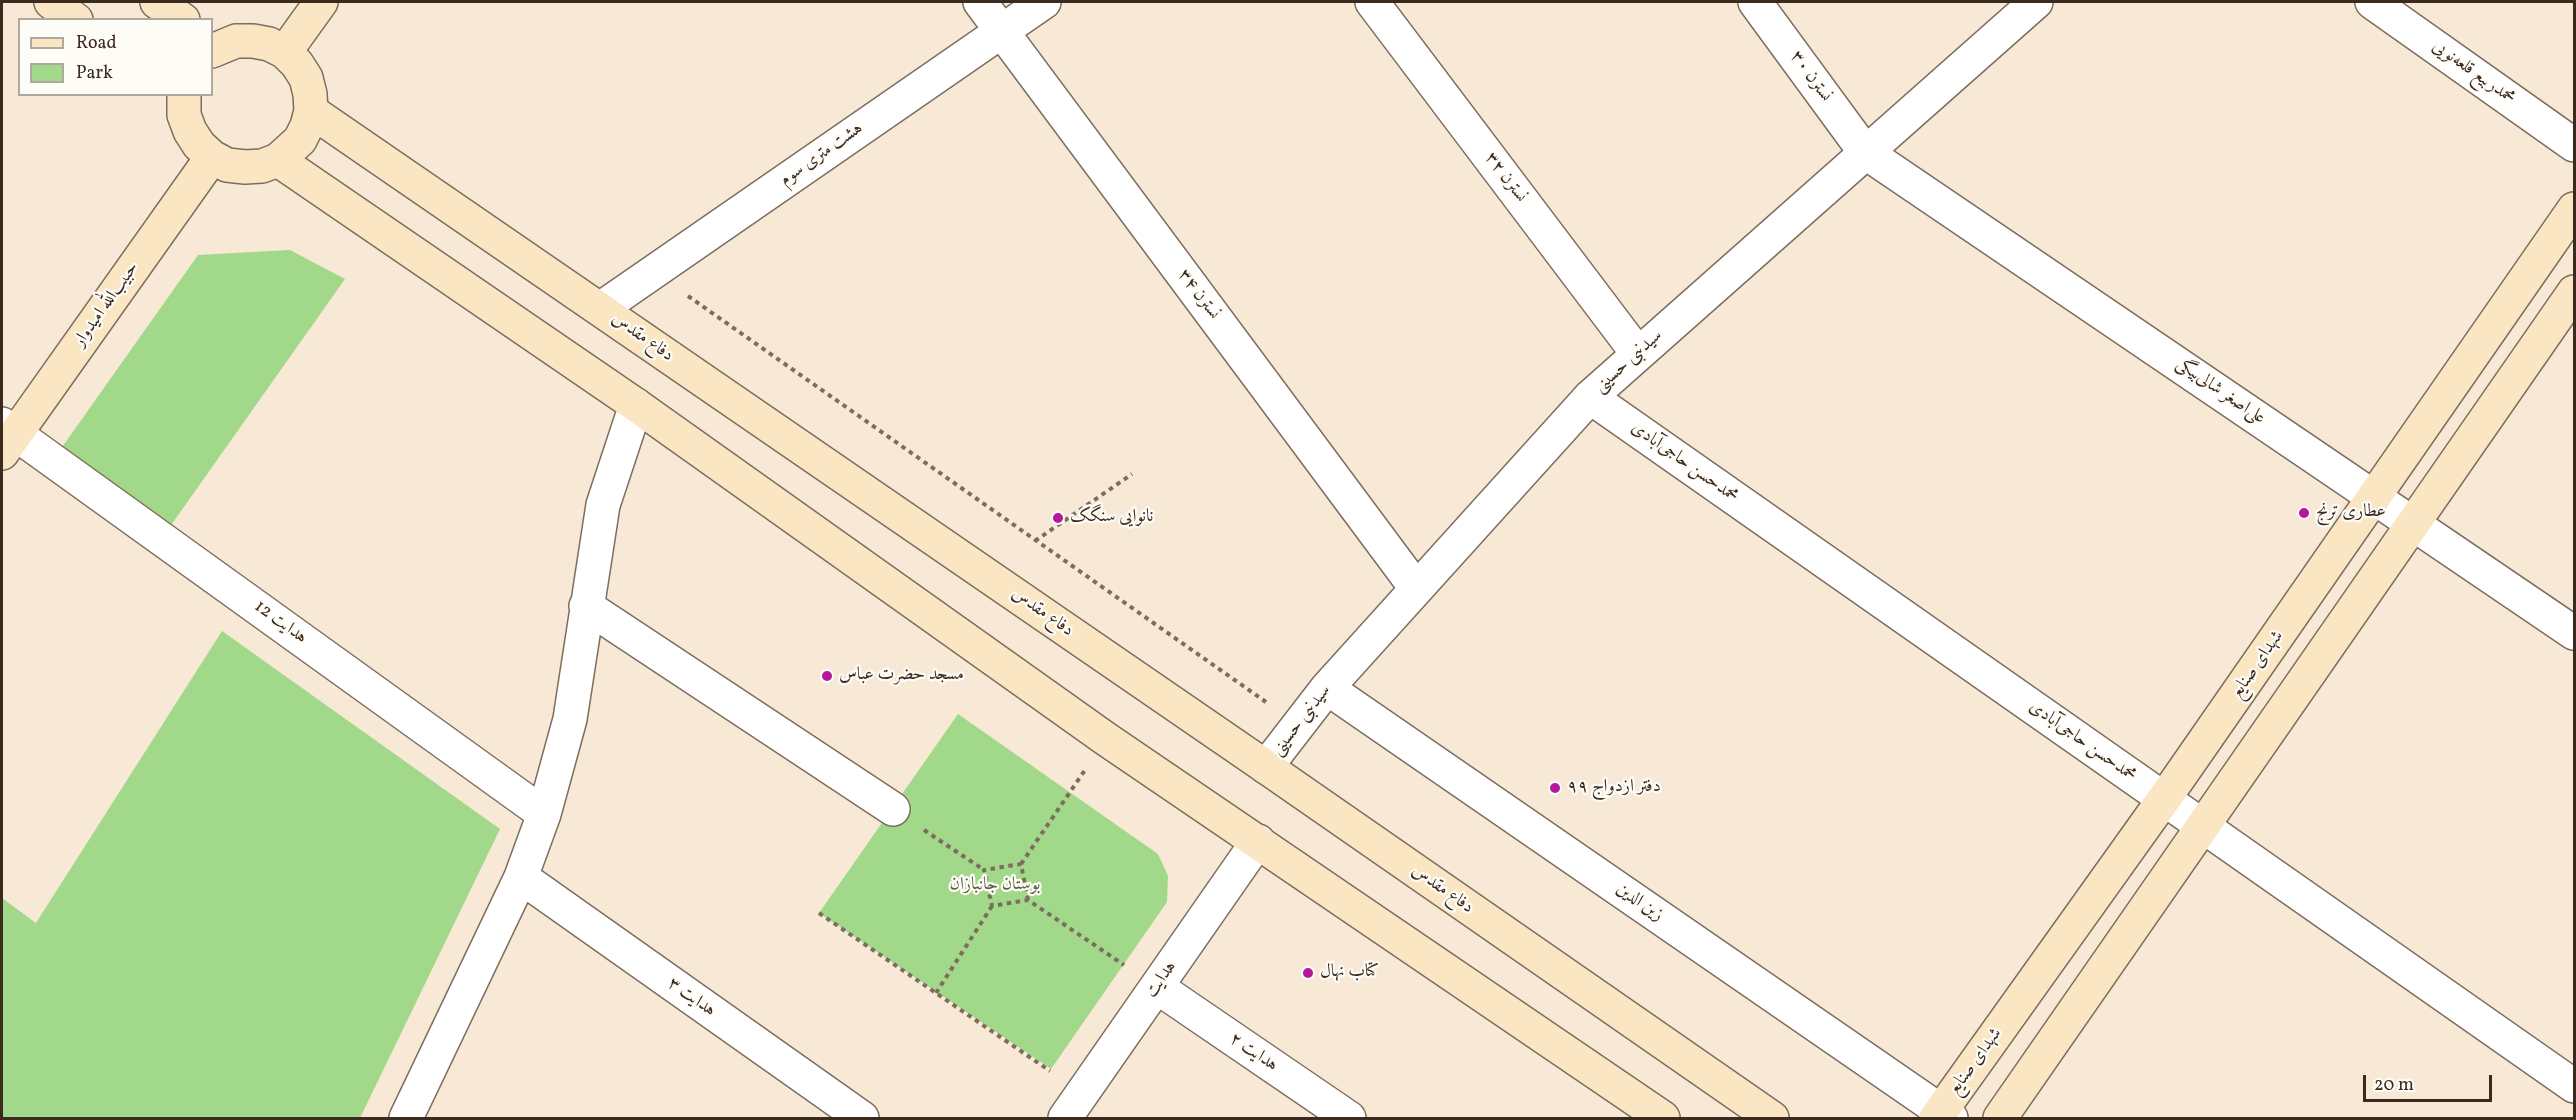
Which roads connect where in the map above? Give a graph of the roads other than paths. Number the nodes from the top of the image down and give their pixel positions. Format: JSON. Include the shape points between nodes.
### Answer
{"nodes":[{"id":1,"x":51,"y":2,"type":"edge"},
{"id":2,"x":157,"y":2,"type":"edge"},
{"id":3,"x":321,"y":2,"type":"edge"},
{"id":4,"x":980,"y":2,"type":"edge"},
{"id":5,"x":1044,"y":2,"type":"edge"},
{"id":6,"x":1372,"y":2,"type":"edge"},
{"id":7,"x":1755,"y":2,"type":"edge"},
{"id":8,"x":2036,"y":2,"type":"edge"},
{"id":9,"x":2372,"y":2,"type":"edge"},
{"id":10,"x":73,"y":18,"type":"edge"},
{"id":11,"x":180,"y":18,"type":"edge"},
{"id":12,"x":1001,"y":31,"type":"junction"},
{"id":13,"x":214,"y":46,"type":"edge"},
{"id":14,"x":285,"y":52,"type":"junction"},
{"id":15,"x":182,"y":96,"type":"edge"},
{"id":16,"x":311,"y":111,"type":"junction"},
{"id":17,"x":2574,"y":145,"type":"edge"},
{"id":18,"x":1865,"y":152,"type":"junction"},
{"id":19,"x":212,"y":157,"type":"junction"},
{"id":20,"x":278,"y":160,"type":"junction"},
{"id":21,"x":2574,"y":209,"type":"edge"},
{"id":22,"x":2574,"y":292,"type":"edge"},
{"id":23,"x":600,"y":309,"type":"junction"},
{"id":24,"x":1638,"y":354,"type":"junction"},
{"id":25,"x":1590,"y":397,"type":"junction"},
{"id":26,"x":636,"y":405,"type":"junction"},
{"id":27,"x":6,"y":436,"type":"edge"},
{"id":28,"x":2374,"y":497,"type":"junction"},
{"id":29,"x":2414,"y":524,"type":"junction"},
{"id":30,"x":1416,"y":588,"type":"junction"},
{"id":31,"x":586,"y":606,"type":"junction"},
{"id":32,"x":2574,"y":633,"type":"edge"},
{"id":33,"x":1327,"y":688,"type":"junction"},
{"id":34,"x":1266,"y":767,"type":"junction"},
{"id":35,"x":2164,"y":799,"type":"junction"},
{"id":36,"x":893,"y":809,"type":"road end"},
{"id":37,"x":544,"y":814,"type":"junction"},
{"id":38,"x":2203,"y":826,"type":"junction"},
{"id":39,"x":1258,"y":841,"type":"junction"},
{"id":40,"x":521,"y":877,"type":"junction"},
{"id":41,"x":1157,"y":987,"type":"junction"},
{"id":42,"x":2574,"y":1086,"type":"edge"},
{"id":43,"x":1074,"y":1106,"type":"edge"},
{"id":44,"x":1943,"y":1116,"type":"edge"},
{"id":45,"x":406,"y":1119,"type":"edge"},
{"id":46,"x":862,"y":1119,"type":"edge"},
{"id":47,"x":1348,"y":1119,"type":"edge"},
{"id":48,"x":1663,"y":1119,"type":"edge"},
{"id":49,"x":1772,"y":1119,"type":"edge"},
{"id":50,"x":2000,"y":1119,"type":"edge"}],
"edges":[{"from":1,"to":10,"type":"street"},
{"from":2,"to":11,"type":"street"},
{"from":3,"to":14,"type":"street"},
{"from":4,"to":12,"type":"street","name":"نسترن ۳۴"},
{"from":5,"to":12,"type":"street","name":"هشت متری سوم"},
{"from":6,"to":24,"type":"street","name":"نسترن ۳۲"},
{"from":7,"to":18,"type":"street","name":"نسترن ۳۰"},
{"from":8,"to":18,"type":"street","name":"سیدنبی حسینی"},
{"from":9,"to":17,"type":"street","name":"محمدربیع قلعه‌نویی"},
{"from":12,"to":23,"type":"street","name":"هشت متری سوم"},
{"from":12,"to":30,"type":"street","name":"نسترن ۳۴"},
{"from":13,"to":14,"type":"street","via":[[253,41]]},
{"from":14,"to":16,"type":"street","via":[[306,78]]},
{"from":15,"to":19,"type":"street","via":[[189,131]]},
{"from":16,"to":20,"type":"street","via":[[300,140]]},
{"from":16,"to":23,"type":"street","name":"دفاع مقدس"},
{"from":18,"to":24,"type":"street","name":"سیدنبی حسینی"},
{"from":18,"to":28,"type":"street","name":"علی‌اصغر شالی‌بیگی"},
{"from":19,"to":20,"type":"street","via":[[227,165],[245,167]]},
{"from":19,"to":27,"type":"street","name":"حبیب‌الله امیدوار"},
{"from":20,"to":26,"type":"street"},
{"from":21,"to":28,"type":"street","name":"شهدای صنایع"},
{"from":22,"to":29,"type":"street"},
{"from":23,"to":34,"type":"street","name":"دفاع مقدس"},
{"from":24,"to":25,"type":"street","name":"سیدنبی حسینی"},
{"from":25,"to":30,"type":"street","name":"سیدنبی حسینی"},
{"from":25,"to":35,"type":"street","name":"محمدحسن حاجی‌آبادی"},
{"from":26,"to":31,"type":"street","via":[[603,505]]},
{"from":26,"to":39,"type":"street","via":[[1106,739]]},
{"from":27,"to":37,"type":"street","name":"هدایت 12"},
{"from":28,"to":29,"type":"street","name":"علی‌اصغر شالی‌بیگی"},
{"from":28,"to":35,"type":"street","name":"شهدای صنایع"},
{"from":29,"to":32,"type":"street","name":"علی‌اصغر شالی‌بیگی"},
{"from":29,"to":38,"type":"street"},
{"from":30,"to":33,"type":"street","name":"سیدنبی حسینی"},
{"from":31,"to":36,"type":"street"},
{"from":31,"to":37,"type":"street","via":[[570,719]]},
{"from":33,"to":34,"type":"street","name":"سیدنبی حسینی"},
{"from":33,"to":44,"type":"street","name":"زین الدین"},
{"from":34,"to":49,"type":"street","name":"دفاع مقدس"},
{"from":35,"to":38,"type":"street","name":"محمدحسن حاجی‌آبادی"},
{"from":35,"to":44,"type":"street","name":"شهدای صنایع"},
{"from":37,"to":40,"type":"street"},
{"from":38,"to":42,"type":"street","name":"محمدحسن حاجی‌آبادی"},
{"from":38,"to":50,"type":"street"},
{"from":39,"to":41,"type":"street","name":"هدایت"},
{"from":39,"to":48,"type":"street"},
{"from":40,"to":45,"type":"street"},
{"from":40,"to":46,"type":"street","name":"هدایت ۳"},
{"from":41,"to":43,"type":"street","name":"هدایت"},
{"from":41,"to":47,"type":"street","name":"هدایت ۲"}]}
